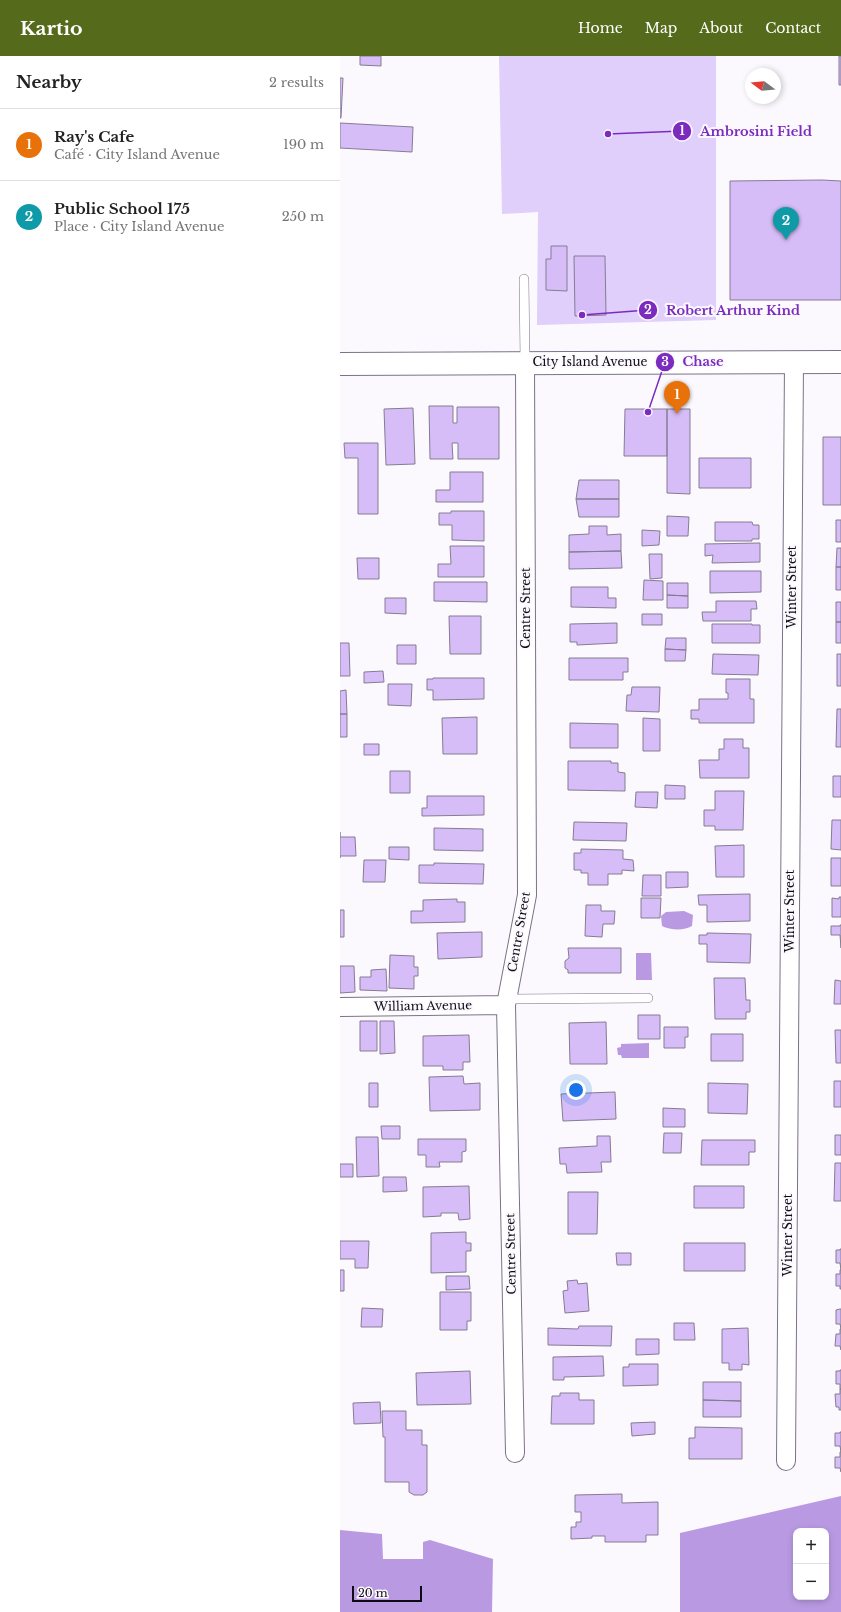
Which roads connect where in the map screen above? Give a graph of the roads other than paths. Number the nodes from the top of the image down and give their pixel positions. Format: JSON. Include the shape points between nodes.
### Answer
{"nodes":[{"id":1,"x":524,"y":279,"type":"dead end"},
{"id":2,"x":525,"y":362,"type":"junction"},
{"id":3,"x":794,"y":362,"type":"junction"},
{"id":4,"x":841,"y":362,"type":"edge"},
{"id":5,"x":340,"y":364,"type":"edge"},
{"id":6,"x":648,"y":998,"type":"dead end"},
{"id":7,"x":507,"y":1002,"type":"junction"},
{"id":8,"x":340,"y":1007,"type":"edge"},
{"id":9,"x":515,"y":1453,"type":"dead end"},
{"id":10,"x":786,"y":1460,"type":"dead end"}],
"edges":[{"from":1,"to":2,"type":"lane"},
{"from":2,"to":3,"type":"main road","name":"City Island Avenue"},
{"from":2,"to":5,"type":"main road","name":"City Island Avenue"},
{"from":2,"to":7,"type":"street","name":"Centre Street","via":[[527,895]]},
{"from":3,"to":4,"type":"main road","name":"City Island Avenue"},
{"from":3,"to":10,"type":"street","name":"Winter Street"},
{"from":6,"to":7,"type":"lane","name":"William Avenue"},
{"from":7,"to":8,"type":"street","name":"William Avenue"},
{"from":7,"to":9,"type":"street","name":"Centre Street"}]}
